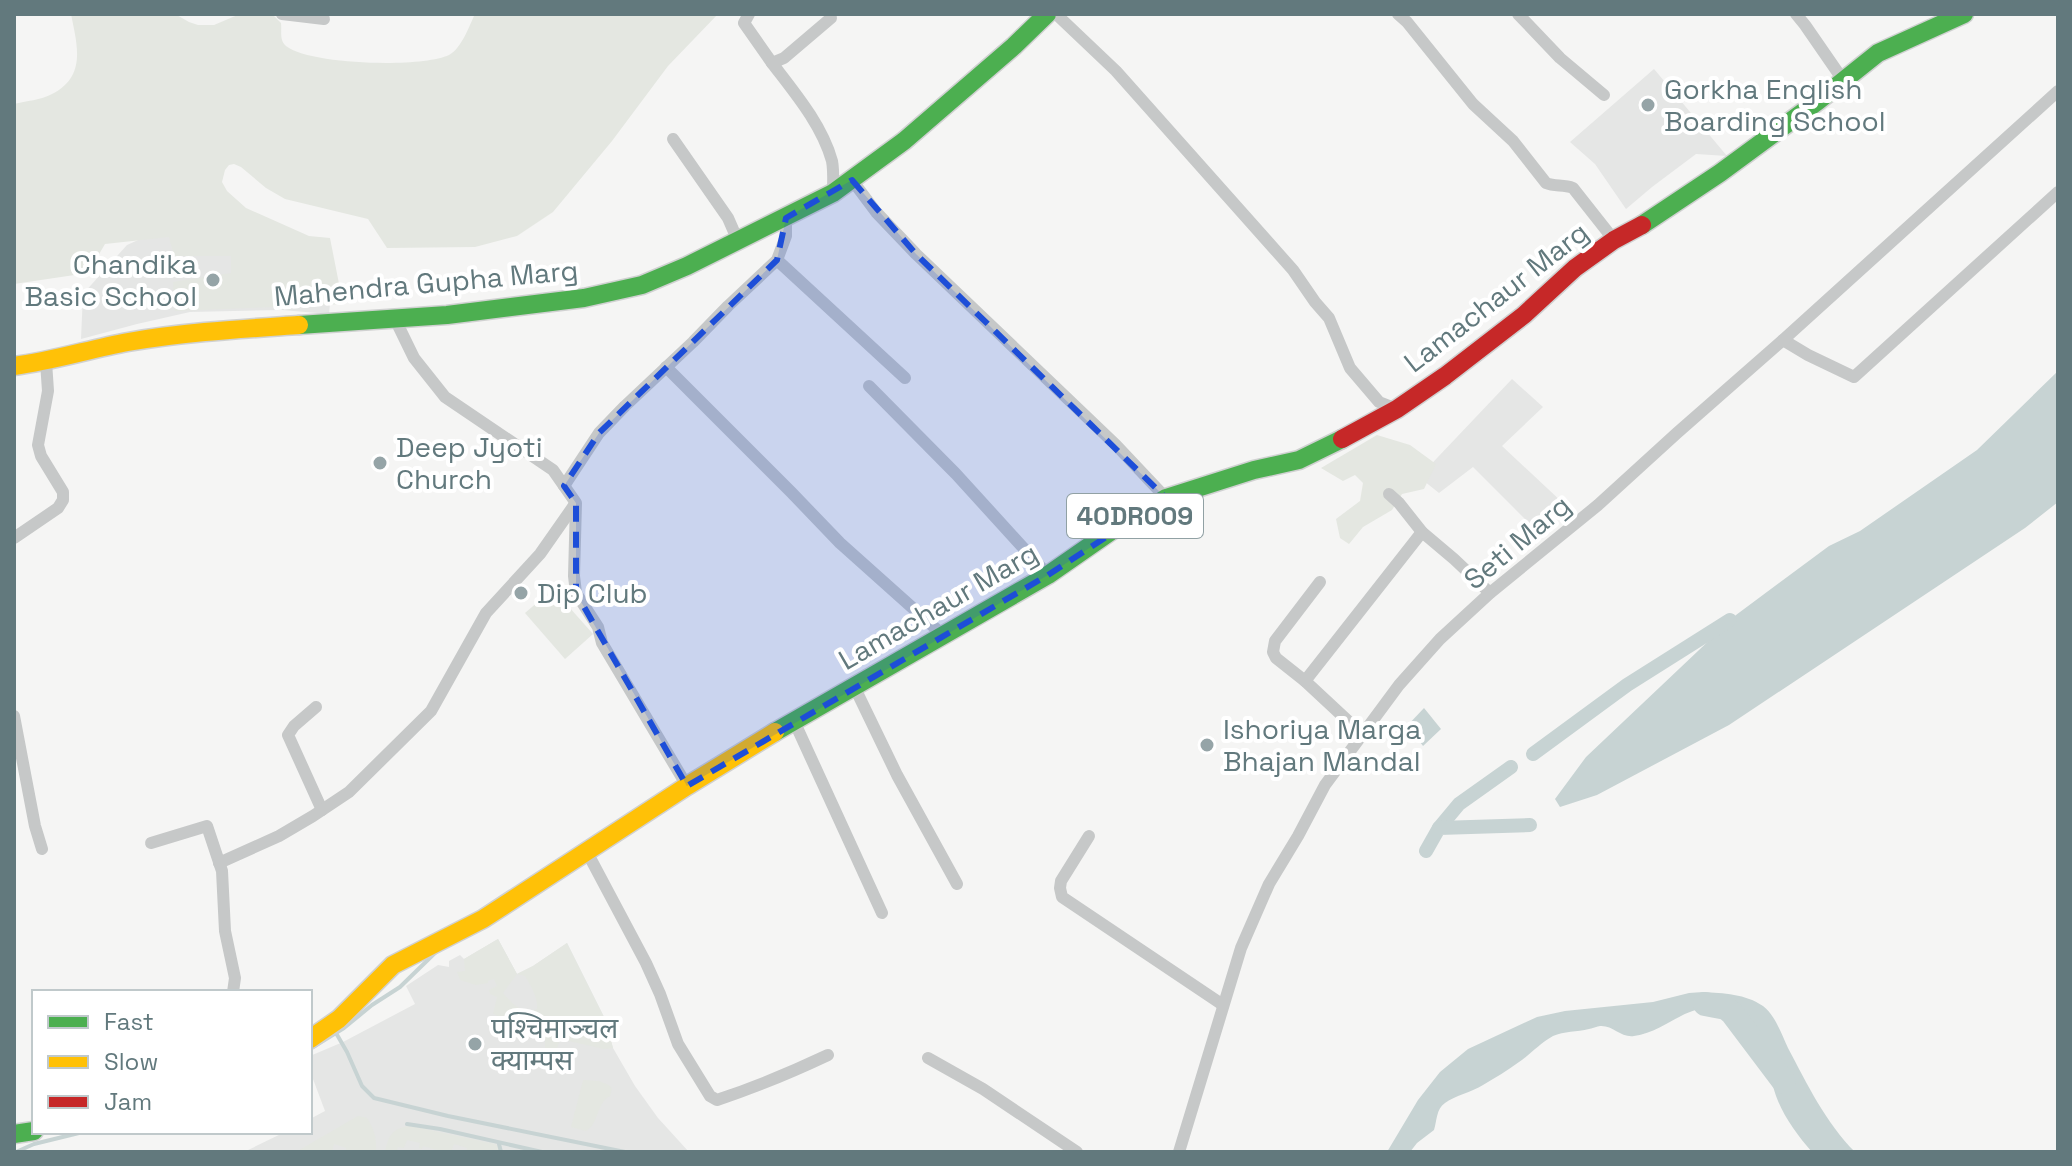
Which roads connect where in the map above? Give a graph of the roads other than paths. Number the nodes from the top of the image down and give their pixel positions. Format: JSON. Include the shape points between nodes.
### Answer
{"nodes":[{"id":1,"x":282,"y":14,"type":"edge"},
{"id":2,"x":749,"y":14,"type":"edge"},
{"id":3,"x":1047,"y":14,"type":"edge"},
{"id":4,"x":1056,"y":14,"type":"edge"},
{"id":5,"x":1398,"y":14,"type":"edge"},
{"id":6,"x":1518,"y":14,"type":"edge"},
{"id":7,"x":1796,"y":14,"type":"edge"},
{"id":8,"x":1964,"y":14,"type":"edge"},
{"id":9,"x":831,"y":18,"type":"dead end"},
{"id":10,"x":324,"y":19,"type":"dead end"},
{"id":11,"x":772,"y":63,"type":"junction"},
{"id":12,"x":1843,"y":80,"type":"junction"},
{"id":13,"x":2058,"y":91,"type":"edge"},
{"id":14,"x":1604,"y":95,"type":"dead end"},
{"id":15,"x":673,"y":139,"type":"dead end"},
{"id":16,"x":852,"y":180,"type":"junction"},
{"id":17,"x":2058,"y":192,"type":"edge"},
{"id":18,"x":833,"y":193,"type":"junction"},
{"id":19,"x":786,"y":218,"type":"junction"},
{"id":20,"x":1614,"y":240,"type":"junction"},
{"id":21,"x":738,"y":241,"type":"junction"},
{"id":22,"x":777,"y":260,"type":"junction"},
{"id":23,"x":395,"y":319,"type":"junction"},
{"id":24,"x":1783,"y":340,"type":"junction"},
{"id":25,"x":46,"y":362,"type":"junction"},
{"id":26,"x":14,"y":366,"type":"edge"},
{"id":27,"x":666,"y":367,"type":"junction"},
{"id":28,"x":905,"y":378,"type":"dead end"},
{"id":29,"x":869,"y":386,"type":"dead end"},
{"id":30,"x":1397,"y":409,"type":"junction"},
{"id":31,"x":564,"y":486,"type":"junction"},
{"id":32,"x":1389,"y":494,"type":"dead end"},
{"id":33,"x":1166,"y":498,"type":"junction"},
{"id":34,"x":576,"y":503,"type":"junction"},
{"id":35,"x":1422,"y":532,"type":"junction"},
{"id":36,"x":14,"y":538,"type":"edge"},
{"id":37,"x":1048,"y":575,"type":"junction"},
{"id":38,"x":1320,"y":582,"type":"dead end"},
{"id":39,"x":1490,"y":593,"type":"junction"},
{"id":40,"x":944,"y":636,"type":"junction"},
{"id":41,"x":1305,"y":681,"type":"junction"},
{"id":42,"x":854,"y":686,"type":"junction"},
{"id":43,"x":316,"y":707,"type":"dead end"},
{"id":44,"x":14,"y":716,"type":"edge"},
{"id":45,"x":794,"y":721,"type":"junction"},
{"id":46,"x":1362,"y":734,"type":"junction"},
{"id":47,"x":687,"y":786,"type":"junction"},
{"id":48,"x":322,"y":810,"type":"junction"},
{"id":49,"x":1089,"y":836,"type":"dead end"},
{"id":50,"x":151,"y":843,"type":"dead end"},
{"id":51,"x":42,"y":849,"type":"dead end"},
{"id":52,"x":587,"y":852,"type":"junction"},
{"id":53,"x":219,"y":863,"type":"junction"},
{"id":54,"x":957,"y":884,"type":"dead end"},
{"id":55,"x":882,"y":913,"type":"dead end"},
{"id":56,"x":233,"y":990,"type":"edge"},
{"id":57,"x":1223,"y":1005,"type":"junction"},
{"id":58,"x":312,"y":1038,"type":"edge"},
{"id":59,"x":828,"y":1055,"type":"dead end"},
{"id":60,"x":928,"y":1058,"type":"dead end"},
{"id":61,"x":1077,"y":1152,"type":"edge"},
{"id":62,"x":1179,"y":1152,"type":"edge"}],
"edges":[{"from":1,"to":10,"type":"street"},
{"from":2,"to":11,"type":"street","via":[[744,23]]},
{"from":3,"to":16,"type":"main road","name":"Mahendra Gupha Marg","via":[[904,141]]},
{"from":4,"to":30,"type":"street","via":[[1116,71],[1293,270],[1329,318],[1350,368],[1379,402]]},
{"from":5,"to":20,"type":"street","via":[[1546,183],[1573,188]]},
{"from":6,"to":14,"type":"street"},
{"from":7,"to":12,"type":"street"},
{"from":8,"to":12,"type":"main road","name":"Lamachaur Marg","number":"40DR009","via":[[1878,53]]},
{"from":9,"to":11,"type":"street"},
{"from":11,"to":18,"type":"street","via":[[821,133],[833,164]]},
{"from":12,"to":20,"type":"main road","name":"Lamachaur Marg","number":"40DR009","via":[[1710,180]]},
{"from":13,"to":24,"type":"street","name":"Seti Marg"},
{"from":15,"to":21,"type":"street"},
{"from":16,"to":18,"type":"main road","name":"Mahendra Gupha Marg"},
{"from":16,"to":33,"type":"street","via":[[906,243]]},
{"from":17,"to":24,"type":"street","via":[[1854,377]]},
{"from":18,"to":19,"type":"main road","name":"Mahendra Gupha Marg"},
{"from":19,"to":21,"type":"main road","name":"Mahendra Gupha Marg"},
{"from":19,"to":22,"type":"street"},
{"from":20,"to":30,"type":"main road","name":"Lamachaur Marg","number":"40DR009"},
{"from":21,"to":23,"type":"main road","name":"Mahendra Gupha Marg","via":[[642,285],[584,298]]},
{"from":22,"to":27,"type":"street"},
{"from":22,"to":28,"type":"street"},
{"from":23,"to":25,"type":"main road","name":"Mahendra Gupha Marg","via":[[191,332]]},
{"from":23,"to":31,"type":"street","via":[[414,358],[445,397],[553,470]]},
{"from":24,"to":39,"type":"street","name":"Seti Marg"},
{"from":25,"to":26,"type":"main road","name":"Mahendra Gupha Marg"},
{"from":25,"to":36,"type":"street","via":[[48,391],[38,445],[63,500]]},
{"from":27,"to":31,"type":"street","via":[[599,433]]},
{"from":27,"to":40,"type":"street","via":[[840,543]]},
{"from":29,"to":37,"type":"street"},
{"from":30,"to":33,"type":"main road","name":"Lamachaur Marg","number":"40DR009","via":[[1299,460]]},
{"from":31,"to":34,"type":"street"},
{"from":32,"to":35,"type":"street"},
{"from":33,"to":37,"type":"main road","name":"Lamachaur Marg","number":"40DR009"},
{"from":34,"to":47,"type":"street","via":[[576,593]]},
{"from":34,"to":48,"type":"street","via":[[540,554],[486,613],[431,711],[349,792]]},
{"from":35,"to":39,"type":"street"},
{"from":35,"to":41,"type":"street"},
{"from":37,"to":40,"type":"main road","name":"Lamachaur Marg","number":"40DR009"},
{"from":38,"to":41,"type":"street","via":[[1275,641],[1273,652]]},
{"from":39,"to":46,"type":"street","name":"Seti Marg","via":[[1440,639]]},
{"from":40,"to":42,"type":"main road","name":"Lamachaur Marg","number":"40DR009"},
{"from":41,"to":46,"type":"street"},
{"from":42,"to":45,"type":"main road","name":"Lamachaur Marg","number":"40DR009"},
{"from":42,"to":54,"type":"street"},
{"from":43,"to":48,"type":"street","via":[[288,735]]},
{"from":44,"to":51,"type":"street"},
{"from":45,"to":47,"type":"main road","name":"Lamachaur Marg","number":"40DR009"},
{"from":45,"to":55,"type":"street"},
{"from":46,"to":57,"type":"street","name":"Seti Marg","via":[[1325,785],[1269,884]]},
{"from":47,"to":52,"type":"main road","name":"Lamachaur Marg","number":"40DR009"},
{"from":48,"to":53,"type":"street"},
{"from":49,"to":57,"type":"street","via":[[1061,881],[1062,897]]},
{"from":50,"to":53,"type":"street","via":[[207,826]]},
{"from":52,"to":58,"type":"main road","name":"Lamachaur Marg","number":"40DR009","via":[[483,919],[393,965],[339,1019]]},
{"from":52,"to":59,"type":"street","via":[[646,963],[678,1044],[710,1096],[717,1100]]},
{"from":53,"to":56,"type":"street"},
{"from":57,"to":62,"type":"street","name":"Seti Marg"},
{"from":60,"to":61,"type":"street"}]}
